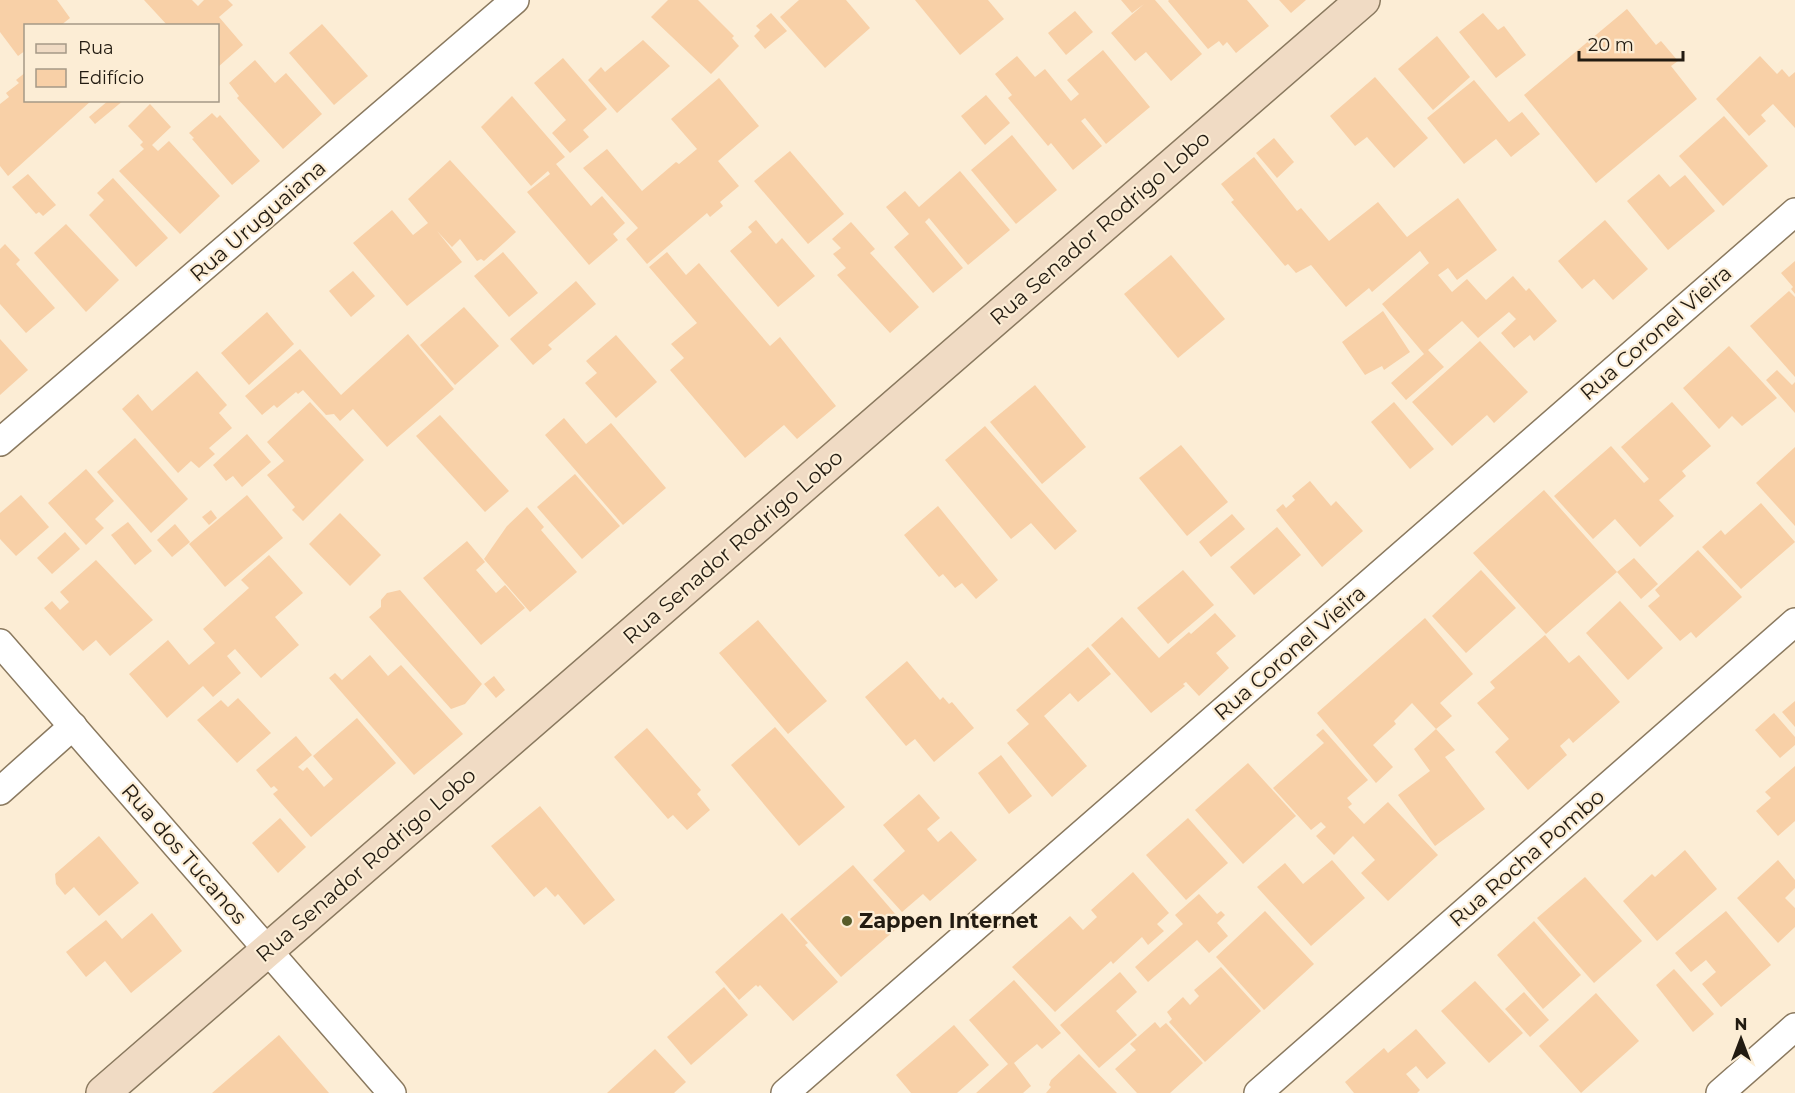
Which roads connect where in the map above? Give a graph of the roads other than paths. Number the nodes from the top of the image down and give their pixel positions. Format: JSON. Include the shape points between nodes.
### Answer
{"nodes":[{"id":1,"x":515,"y":0,"type":"edge"},
{"id":2,"x":1363,"y":0,"type":"edge"},
{"id":3,"x":1795,"y":212,"type":"edge"},
{"id":4,"x":0,"y":442,"type":"edge"},
{"id":5,"x":1795,"y":622,"type":"edge"},
{"id":6,"x":0,"y":643,"type":"edge"},
{"id":7,"x":73,"y":726,"type":"junction"},
{"id":8,"x":0,"y":791,"type":"edge"},
{"id":9,"x":268,"y":951,"type":"junction"},
{"id":10,"x":1795,"y":1027,"type":"edge"},
{"id":11,"x":104,"y":1093,"type":"edge"},
{"id":12,"x":392,"y":1093,"type":"edge"},
{"id":13,"x":785,"y":1093,"type":"edge"},
{"id":14,"x":1258,"y":1093,"type":"edge"},
{"id":15,"x":1719,"y":1093,"type":"edge"}],
"edges":[{"from":1,"to":4,"type":"street","name":"Rua Uruguaiana"},
{"from":2,"to":9,"type":"street","name":"Rua Senador Rodrigo Lobo"},
{"from":3,"to":13,"type":"street","name":"Rua Coronel Vieira"},
{"from":5,"to":14,"type":"street","name":"Rua Rocha Pombo"},
{"from":6,"to":7,"type":"street","name":"Rua dos Tucanos"},
{"from":7,"to":8,"type":"street"},
{"from":7,"to":9,"type":"street","name":"Rua dos Tucanos"},
{"from":9,"to":11,"type":"street","name":"Rua Senador Rodrigo Lobo"},
{"from":9,"to":12,"type":"street","name":"Rua dos Tucanos"},
{"from":10,"to":15,"type":"street"}]}
